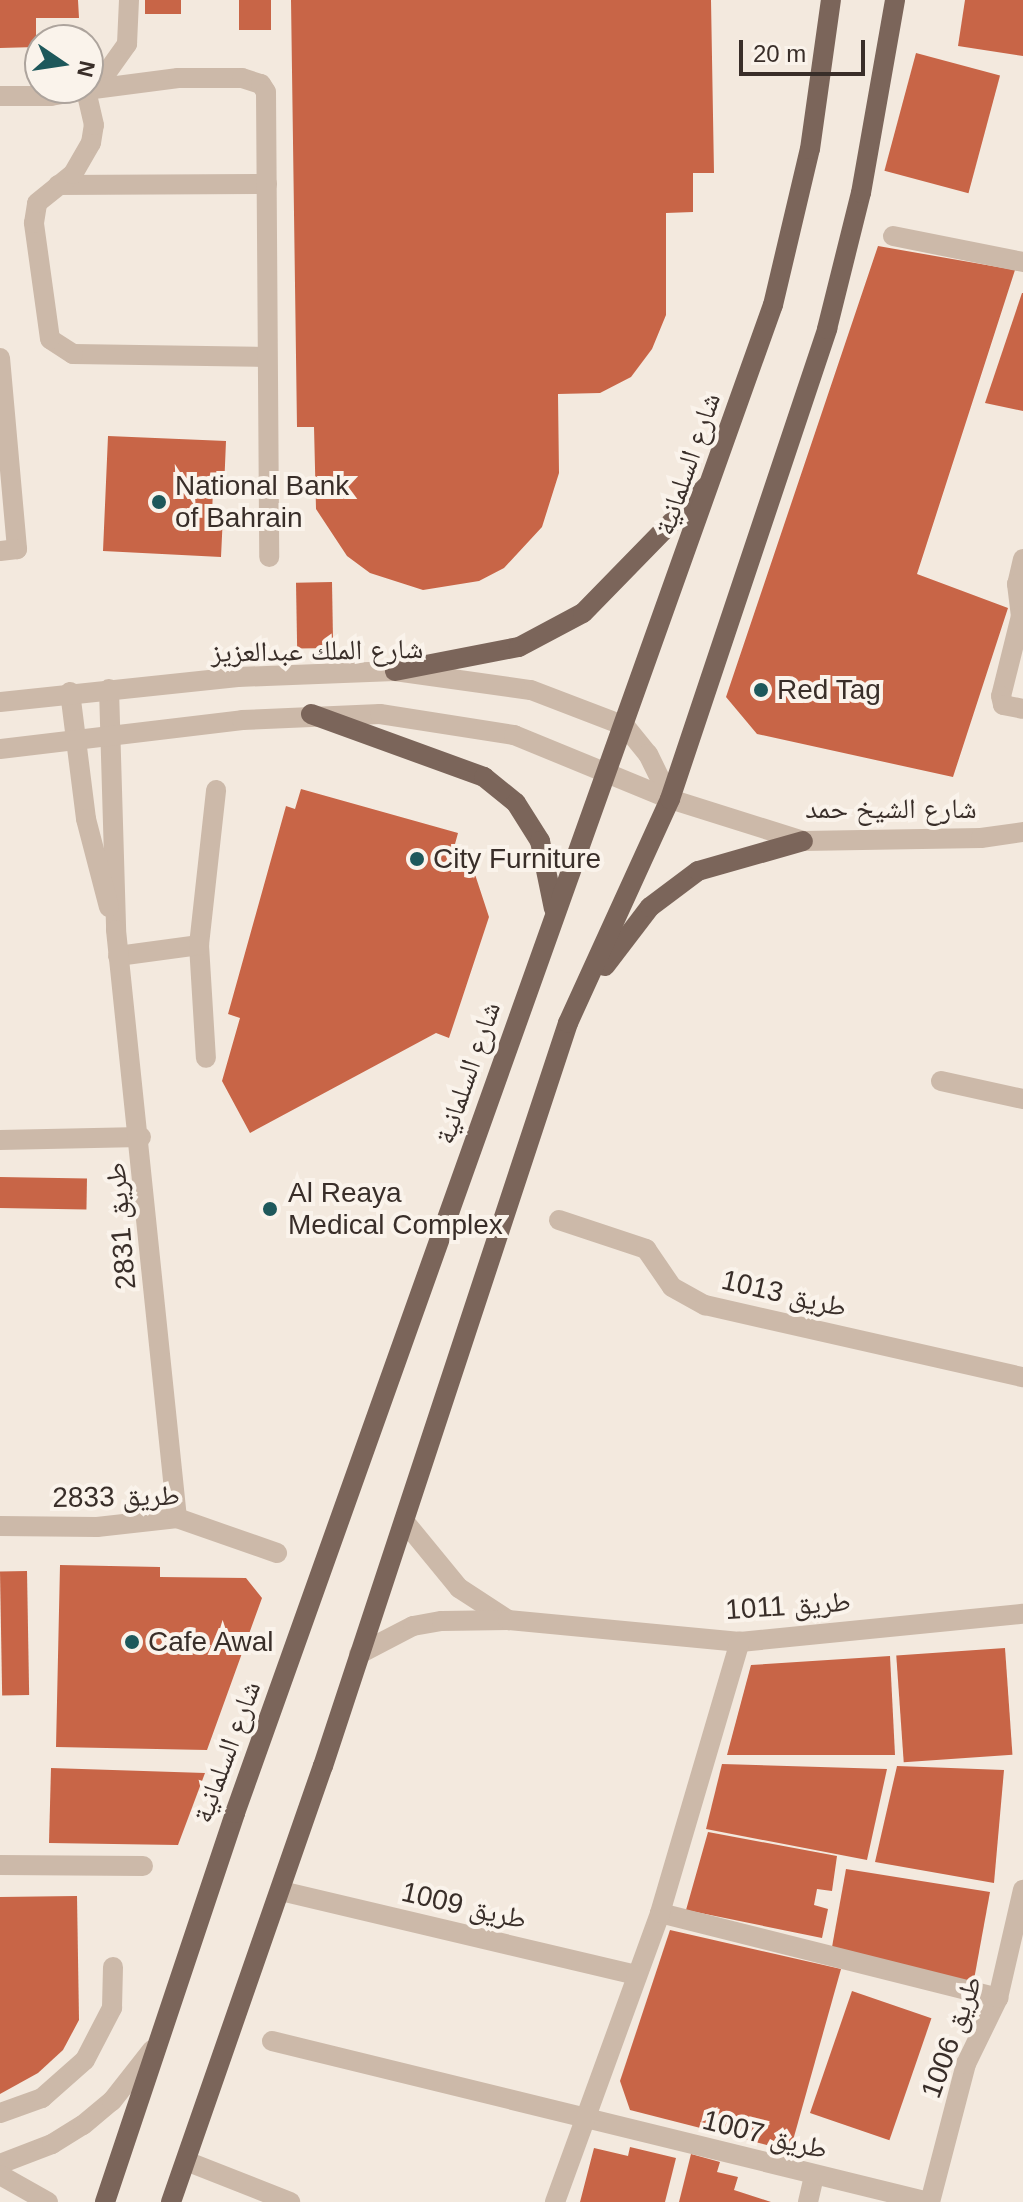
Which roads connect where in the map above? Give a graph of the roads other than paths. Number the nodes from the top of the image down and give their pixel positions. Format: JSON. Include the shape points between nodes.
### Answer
{"nodes":[{"id":1,"x":129,"y":0,"type":"edge"},
{"id":2,"x":831,"y":0,"type":"edge"},
{"id":3,"x":895,"y":0,"type":"edge"},
{"id":4,"x":104,"y":75,"type":"edge"},
{"id":5,"x":104,"y":88,"type":"edge"},
{"id":6,"x":24,"y":94,"type":"edge"},
{"id":7,"x":0,"y":96,"type":"edge"},
{"id":8,"x":89,"y":104,"type":"edge"},
{"id":9,"x":267,"y":184,"type":"junction"},
{"id":10,"x":58,"y":185,"type":"junction"},
{"id":11,"x":893,"y":236,"type":"dead end"},
{"id":12,"x":1023,"y":262,"type":"edge"},
{"id":13,"x":267,"y":357,"type":"junction"},
{"id":14,"x":0,"y":358,"type":"edge"},
{"id":15,"x":4,"y":448,"type":"edge"},
{"id":16,"x":712,"y":480,"type":"junction"},
{"id":17,"x":0,"y":551,"type":"edge"},
{"id":18,"x":269,"y":557,"type":"dead end"},
{"id":19,"x":1023,"y":559,"type":"edge"},
{"id":20,"x":1022,"y":616,"type":"edge"},
{"id":21,"x":395,"y":671,"type":"junction"},
{"id":22,"x":109,"y":689,"type":"junction"},
{"id":23,"x":70,"y":692,"type":"junction"},
{"id":24,"x":0,"y":702,"type":"edge"},
{"id":25,"x":1023,"y":709,"type":"edge"},
{"id":26,"x":311,"y":714,"type":"junction"},
{"id":27,"x":625,"y":726,"type":"junction"},
{"id":28,"x":112,"y":735,"type":"junction"},
{"id":29,"x":75,"y":740,"type":"junction"},
{"id":30,"x":0,"y":749,"type":"edge"},
{"id":31,"x":604,"y":769,"type":"junction"},
{"id":32,"x":216,"y":790,"type":"dead end"},
{"id":33,"x":670,"y":799,"type":"junction"},
{"id":34,"x":1023,"y":832,"type":"edge"},
{"id":35,"x":803,"y":841,"type":"junction"},
{"id":36,"x":555,"y":910,"type":"junction"},
{"id":37,"x":116,"y":930,"type":"junction"},
{"id":38,"x":199,"y":945,"type":"junction"},
{"id":39,"x":118,"y":956,"type":"junction"},
{"id":40,"x":568,"y":1023,"type":"junction"},
{"id":41,"x":206,"y":1058,"type":"dead end"},
{"id":42,"x":941,"y":1081,"type":"dead end"},
{"id":43,"x":1023,"y":1099,"type":"edge"},
{"id":44,"x":141,"y":1137,"type":"junction"},
{"id":45,"x":0,"y":1140,"type":"edge"},
{"id":46,"x":559,"y":1220,"type":"dead end"},
{"id":47,"x":1023,"y":1377,"type":"edge"},
{"id":48,"x":177,"y":1518,"type":"junction"},
{"id":49,"x":404,"y":1521,"type":"junction"},
{"id":50,"x":0,"y":1526,"type":"edge"},
{"id":51,"x":277,"y":1553,"type":"dead end"},
{"id":52,"x":1023,"y":1614,"type":"edge"},
{"id":53,"x":508,"y":1620,"type":"junction"},
{"id":54,"x":740,"y":1642,"type":"junction"},
{"id":55,"x":359,"y":1654,"type":"junction"},
{"id":56,"x":0,"y":1865,"type":"edge"},
{"id":57,"x":143,"y":1866,"type":"dead end"},
{"id":58,"x":1023,"y":1890,"type":"edge"},
{"id":59,"x":281,"y":1891,"type":"junction"},
{"id":60,"x":660,"y":1913,"type":"junction"},
{"id":61,"x":1017,"y":1950,"type":"edge"},
{"id":62,"x":113,"y":1967,"type":"dead end"},
{"id":63,"x":635,"y":1975,"type":"junction"},
{"id":64,"x":998,"y":1998,"type":"junction"},
{"id":65,"x":272,"y":2041,"type":"dead end"},
{"id":66,"x":157,"y":2044,"type":"junction"},
{"id":67,"x":0,"y":2113,"type":"edge"},
{"id":68,"x":588,"y":2121,"type":"junction"},
{"id":69,"x":186,"y":2161,"type":"junction"},
{"id":70,"x":0,"y":2164,"type":"edge"},
{"id":71,"x":0,"y":2175,"type":"edge"},
{"id":72,"x":814,"y":2176,"type":"junction"},
{"id":73,"x":48,"y":2202,"type":"edge"},
{"id":74,"x":105,"y":2202,"type":"edge"},
{"id":75,"x":171,"y":2202,"type":"edge"},
{"id":76,"x":290,"y":2202,"type":"edge"},
{"id":77,"x":555,"y":2202,"type":"edge"},
{"id":78,"x":808,"y":2202,"type":"edge"},
{"id":79,"x":929,"y":2202,"type":"edge"}],
"edges":[{"from":1,"to":4,"type":"street","via":[[127,44],[121,60]]},
{"from":2,"to":16,"type":"main road","name":"شارع السلمانية","via":[[810,149],[773,305]]},
{"from":3,"to":33,"type":"main road","via":[[861,193],[827,329]]},
{"from":5,"to":9,"type":"street","via":[[178,78],[252,79],[266,92]]},
{"from":6,"to":7,"type":"street"},
{"from":8,"to":10,"type":"street","via":[[91,143],[73,174]]},
{"from":9,"to":10,"type":"street"},
{"from":9,"to":13,"type":"street"},
{"from":10,"to":13,"type":"street","via":[[37,203],[34,223],[45,330],[56,347],[73,354]]},
{"from":11,"to":12,"type":"street"},
{"from":13,"to":18,"type":"street"},
{"from":14,"to":15,"type":"street"},
{"from":15,"to":17,"type":"street","via":[[17,549]]},
{"from":16,"to":21,"type":"main road","via":[[583,613],[519,647]]},
{"from":16,"to":27,"type":"main road","name":"شارع السلمانية"},
{"from":19,"to":20,"type":"street","via":[[1017,584]]},
{"from":20,"to":25,"type":"street","via":[[1001,696],[1003,705]]},
{"from":21,"to":22,"type":"street","name":"شارع الملك عبدالعزيز"},
{"from":21,"to":27,"type":"street","name":"شارع الملك عبدالعزيز","via":[[531,690]]},
{"from":22,"to":23,"type":"street","name":"شارع الملك عبدالعزيز"},
{"from":22,"to":28,"type":"street"},
{"from":23,"to":24,"type":"street","name":"شارع الملك عبدالعزيز"},
{"from":23,"to":29,"type":"street"},
{"from":26,"to":28,"type":"street"},
{"from":26,"to":31,"type":"street","via":[[449,721],[514,735]]},
{"from":26,"to":36,"type":"main road","via":[[484,777],[516,803],[540,841]]},
{"from":27,"to":31,"type":"main road","name":"شارع السلمانية"},
{"from":27,"to":33,"type":"street","via":[[648,754]]},
{"from":28,"to":29,"type":"street"},
{"from":28,"to":37,"type":"street"},
{"from":29,"to":30,"type":"street"},
{"from":29,"to":37,"type":"street","via":[[86,819]]},
{"from":31,"to":33,"type":"street"},
{"from":31,"to":36,"type":"main road","name":"شارع السلمانية"},
{"from":32,"to":38,"type":"street"},
{"from":33,"to":35,"type":"street","name":"شارع الشيخ حمد"},
{"from":33,"to":40,"type":"main road"},
{"from":34,"to":35,"type":"street","name":"شارع الشيخ حمد","via":[[981,838]]},
{"from":35,"to":40,"type":"main road","via":[[698,871],[650,907]]},
{"from":36,"to":66,"type":"main road","name":"شارع السلمانية"},
{"from":37,"to":39,"type":"street","name":"طريق 2831"},
{"from":38,"to":39,"type":"street"},
{"from":38,"to":41,"type":"street"},
{"from":39,"to":44,"type":"street","name":"طريق 2831"},
{"from":40,"to":49,"type":"main road"},
{"from":42,"to":43,"type":"street"},
{"from":44,"to":45,"type":"street"},
{"from":44,"to":48,"type":"street","name":"طريق 2831"},
{"from":46,"to":47,"type":"street","name":"طريق 1013","via":[[646,1249],[672,1287],[705,1305]]},
{"from":48,"to":50,"type":"street","name":"طريق 2833","via":[[97,1527]]},
{"from":48,"to":51,"type":"street","name":"طريق 2833"},
{"from":49,"to":53,"type":"street","name":"طريق 1011","via":[[459,1588]]},
{"from":49,"to":55,"type":"main road"},
{"from":52,"to":54,"type":"street","name":"طريق 1011"},
{"from":53,"to":54,"type":"street","name":"طريق 1011"},
{"from":53,"to":55,"type":"street","name":"طريق 1011","via":[[413,1626]]},
{"from":54,"to":60,"type":"street"},
{"from":55,"to":59,"type":"main road"},
{"from":56,"to":57,"type":"street"},
{"from":58,"to":61,"type":"street","name":"طريق 1006"},
{"from":59,"to":63,"type":"street","name":"طريق 1009"},
{"from":59,"to":69,"type":"main road"},
{"from":60,"to":63,"type":"street"},
{"from":60,"to":64,"type":"street"},
{"from":61,"to":64,"type":"street","name":"طريق 1006"},
{"from":62,"to":67,"type":"street","via":[[112,2008],[85,2060],[42,2098]]},
{"from":63,"to":68,"type":"street"},
{"from":64,"to":79,"type":"street","name":"طريق 1006","via":[[966,2064]]},
{"from":65,"to":68,"type":"street","name":"طريق 1007"},
{"from":66,"to":70,"type":"street","via":[[112,2101],[83,2125],[52,2144]]},
{"from":66,"to":74,"type":"main road","name":"شارع السلمانية"},
{"from":68,"to":72,"type":"street","name":"طريق 1007"},
{"from":68,"to":77,"type":"street"},
{"from":69,"to":75,"type":"main road"},
{"from":69,"to":76,"type":"street"},
{"from":71,"to":73,"type":"street"},
{"from":72,"to":78,"type":"street"},
{"from":72,"to":79,"type":"street","name":"طريق 1007"}]}
